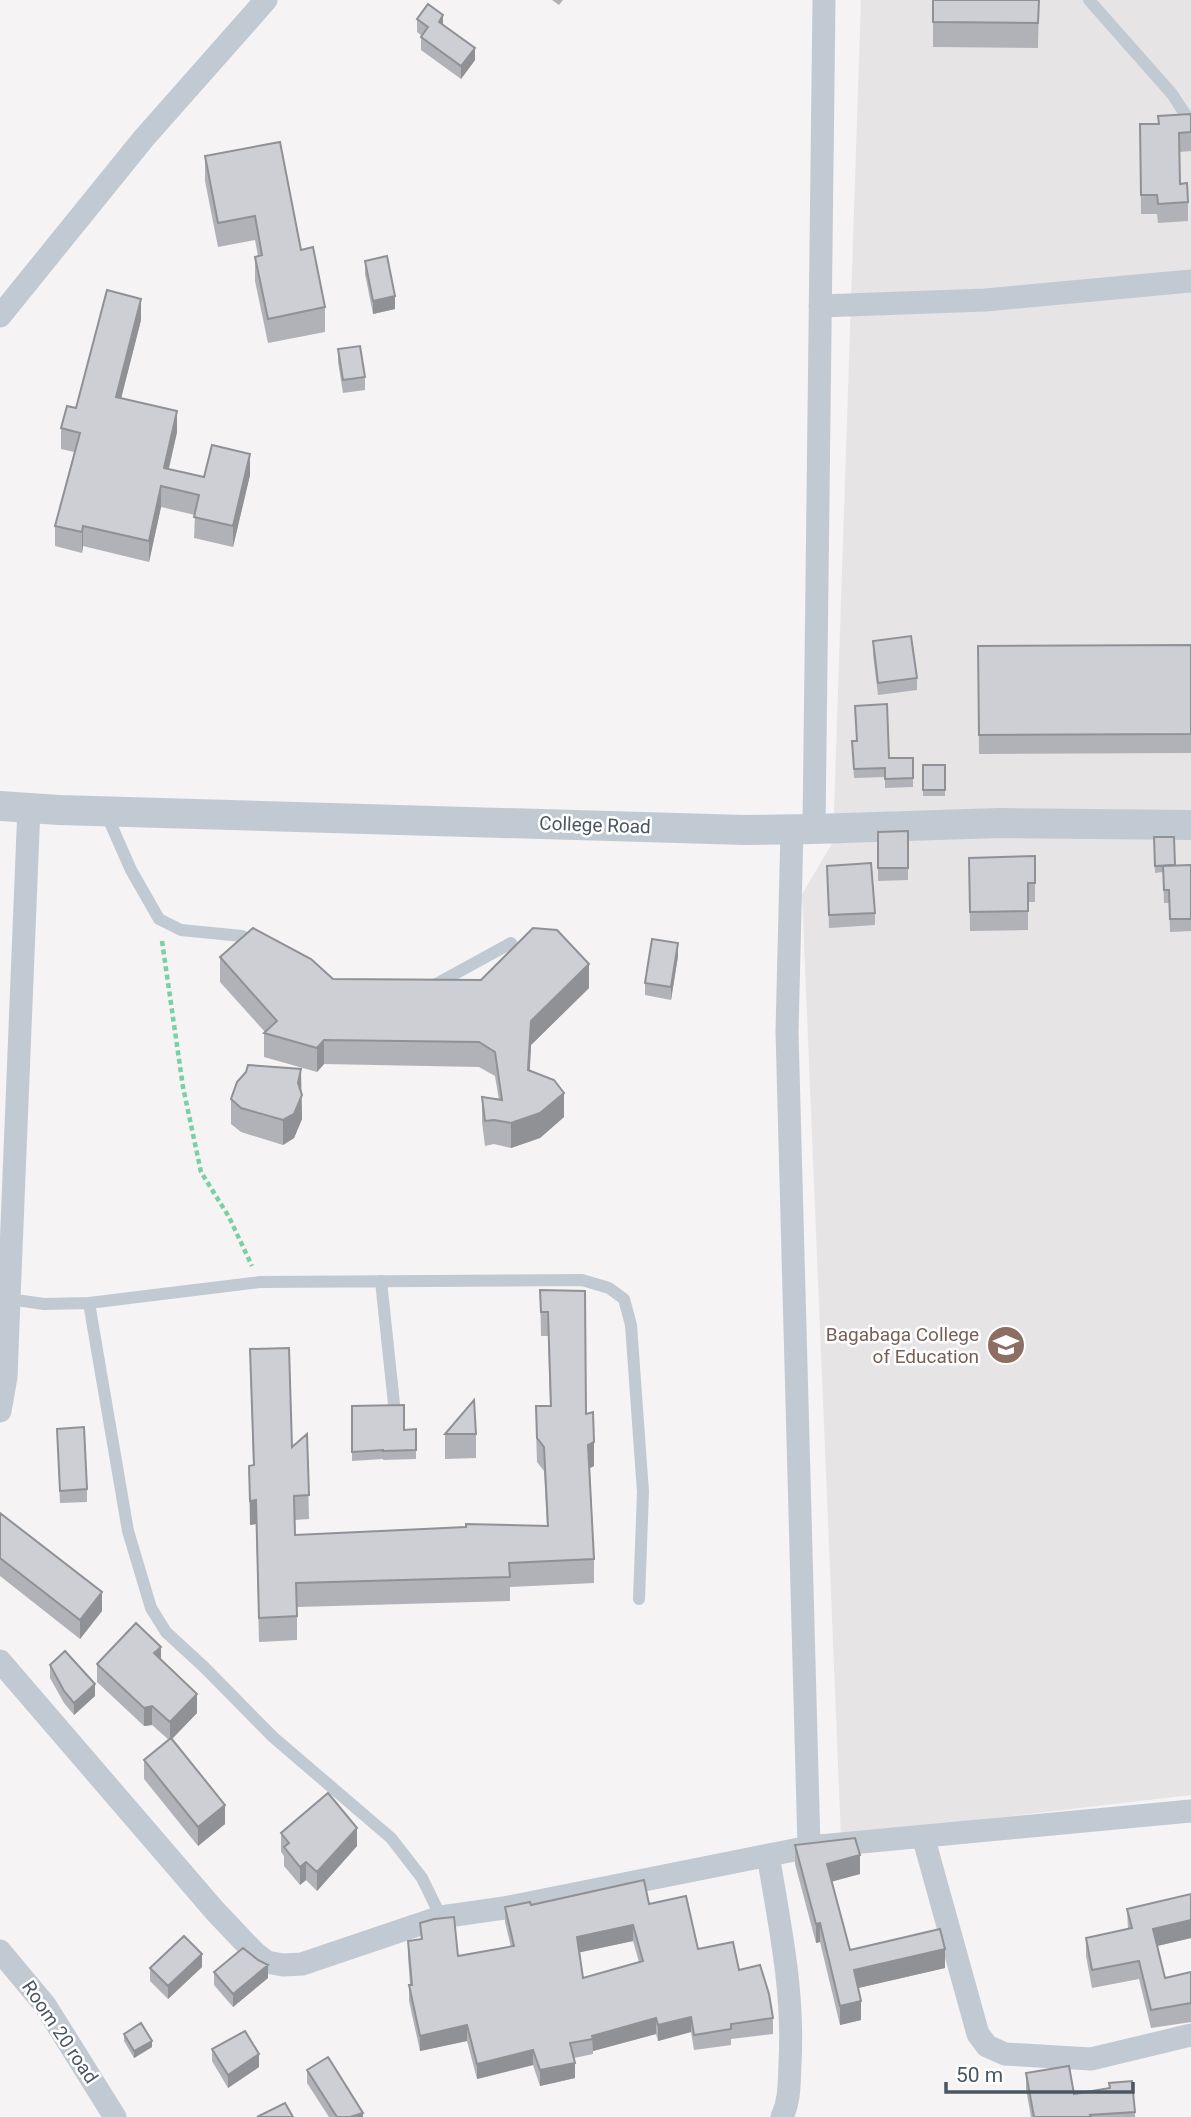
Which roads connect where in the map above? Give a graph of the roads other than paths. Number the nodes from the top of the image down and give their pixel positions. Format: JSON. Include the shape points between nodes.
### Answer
{"nodes":[{"id":1,"x":266,"y":0,"type":"edge"},
{"id":2,"x":824,"y":0,"type":"edge"},
{"id":3,"x":1089,"y":0,"type":"edge"},
{"id":4,"x":1191,"y":123,"type":"edge"},
{"id":5,"x":1191,"y":281,"type":"edge"},
{"id":6,"x":820,"y":306,"type":"junction"},
{"id":7,"x":0,"y":316,"type":"edge"},
{"id":8,"x":0,"y":806,"type":"edge"},
{"id":9,"x":30,"y":807,"type":"junction"},
{"id":10,"x":105,"y":811,"type":"junction"},
{"id":11,"x":1191,"y":825,"type":"edge"},
{"id":12,"x":803,"y":830,"type":"junction"},
{"id":13,"x":511,"y":943,"type":"dead end"},
{"id":14,"x":271,"y":952,"type":"edge"},
{"id":15,"x":412,"y":988,"type":"edge"},
{"id":16,"x":381,"y":1281,"type":"junction"},
{"id":17,"x":4,"y":1298,"type":"edge"},
{"id":18,"x":89,"y":1304,"type":"junction"},
{"id":19,"x":394,"y":1404,"type":"edge"},
{"id":20,"x":0,"y":1411,"type":"edge"},
{"id":21,"x":639,"y":1599,"type":"dead end"},
{"id":22,"x":0,"y":1661,"type":"edge"},
{"id":23,"x":1191,"y":1811,"type":"edge"},
{"id":24,"x":923,"y":1836,"type":"junction"},
{"id":25,"x":809,"y":1847,"type":"junction"},
{"id":26,"x":768,"y":1855,"type":"junction"},
{"id":27,"x":441,"y":1917,"type":"junction"},
{"id":28,"x":0,"y":1951,"type":"edge"},
{"id":29,"x":1191,"y":2035,"type":"edge"},
{"id":30,"x":115,"y":2117,"type":"edge"},
{"id":31,"x":782,"y":2117,"type":"edge"}],
"edges":[{"from":1,"to":7,"type":"street","via":[[144,138]]},
{"from":2,"to":6,"type":"street"},
{"from":3,"to":4,"type":"lane","via":[[1172,94]]},
{"from":5,"to":6,"type":"street","via":[[985,300]]},
{"from":6,"to":12,"type":"street"},
{"from":8,"to":9,"type":"street","name":"College Road"},
{"from":9,"to":10,"type":"street","name":"College Road"},
{"from":9,"to":17,"type":"street"},
{"from":10,"to":12,"type":"street","name":"College Road"},
{"from":10,"to":14,"type":"lane","via":[[159,919],[181,930],[242,936]]},
{"from":11,"to":12,"type":"street","name":"College Road","via":[[999,823]]},
{"from":12,"to":25,"type":"street","via":[[788,1032]]},
{"from":13,"to":15,"type":"lane","via":[[426,989]]},
{"from":16,"to":18,"type":"lane","via":[[260,1282]]},
{"from":16,"to":19,"type":"lane"},
{"from":16,"to":21,"type":"lane","via":[[582,1280],[609,1288],[624,1299],[636,1375],[643,1492]]},
{"from":17,"to":18,"type":"lane"},
{"from":17,"to":20,"type":"street","via":[[6,1377]]},
{"from":18,"to":27,"type":"lane","via":[[128,1531],[151,1608],[166,1632],[273,1737],[391,1838],[422,1878]]},
{"from":22,"to":27,"type":"street","via":[[215,1910],[267,1962],[302,1964]]},
{"from":23,"to":24,"type":"street"},
{"from":24,"to":25,"type":"street"},
{"from":24,"to":29,"type":"street","via":[[978,2034],[987,2046],[1005,2054],[1091,2059]]},
{"from":25,"to":26,"type":"street"},
{"from":26,"to":27,"type":"street"},
{"from":26,"to":31,"type":"street","via":[[792,2019],[788,2104]]},
{"from":28,"to":30,"type":"street","name":"Room 20 road","via":[[45,2005]]}]}
